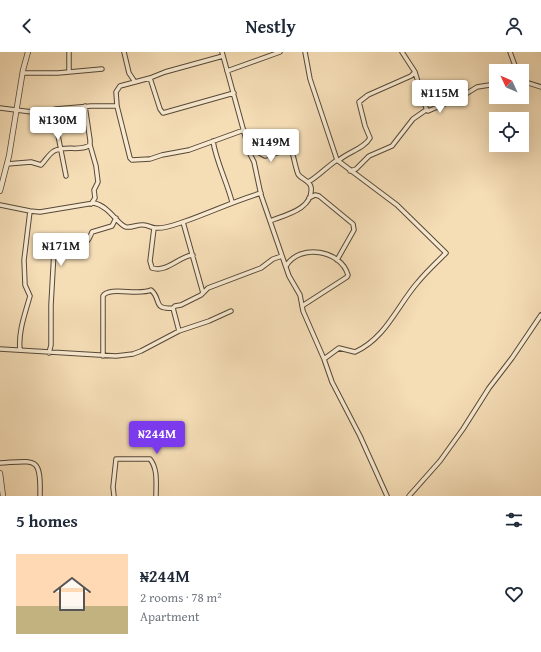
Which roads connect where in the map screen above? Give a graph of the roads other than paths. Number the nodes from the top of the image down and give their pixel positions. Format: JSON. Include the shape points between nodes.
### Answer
{"nodes":[{"id":1,"x":28,"y":52,"type":"edge"},
{"id":2,"x":68,"y":52,"type":"edge"},
{"id":3,"x":124,"y":52,"type":"edge"},
{"id":4,"x":264,"y":52,"type":"edge"},
{"id":5,"x":280,"y":52,"type":"edge"},
{"id":6,"x":305,"y":52,"type":"edge"},
{"id":7,"x":402,"y":52,"type":"edge"},
{"id":8,"x":510,"y":52,"type":"edge"},
{"id":9,"x":222,"y":54,"type":"edge"},
{"id":10,"x":266,"y":57,"type":"junction"},
{"id":11,"x":514,"y":64,"type":"edge"},
{"id":12,"x":102,"y":69,"type":"dead end"},
{"id":13,"x":69,"y":71,"type":"junction"},
{"id":14,"x":227,"y":71,"type":"junction"},
{"id":15,"x":415,"y":72,"type":"junction"},
{"id":16,"x":23,"y":73,"type":"junction"},
{"id":17,"x":150,"y":78,"type":"junction"},
{"id":18,"x":135,"y":82,"type":"junction"},
{"id":19,"x":529,"y":83,"type":"edge"},
{"id":20,"x":489,"y":85,"type":"edge"},
{"id":21,"x":541,"y":87,"type":"edge"},
{"id":22,"x":234,"y":94,"type":"junction"},
{"id":23,"x":84,"y":106,"type":"junction"},
{"id":24,"x":117,"y":106,"type":"junction"},
{"id":25,"x":0,"y":108,"type":"edge"},
{"id":26,"x":53,"y":110,"type":"junction"},
{"id":27,"x":426,"y":110,"type":"junction"},
{"id":28,"x":18,"y":111,"type":"junction"},
{"id":29,"x":244,"y":130,"type":"junction"},
{"id":30,"x":213,"y":141,"type":"junction"},
{"id":31,"x":90,"y":145,"type":"junction"},
{"id":32,"x":60,"y":148,"type":"junction"},
{"id":33,"x":250,"y":152,"type":"junction"},
{"id":34,"x":337,"y":160,"type":"junction"},
{"id":35,"x":7,"y":164,"type":"junction"},
{"id":36,"x":350,"y":171,"type":"junction"},
{"id":37,"x":66,"y":176,"type":"dead end"},
{"id":38,"x":308,"y":182,"type":"junction"},
{"id":39,"x":0,"y":191,"type":"edge"},
{"id":40,"x":261,"y":193,"type":"junction"},
{"id":41,"x":309,"y":198,"type":"junction"},
{"id":42,"x":232,"y":202,"type":"junction"},
{"id":43,"x":91,"y":204,"type":"junction"},
{"id":44,"x":0,"y":205,"type":"edge"},
{"id":45,"x":30,"y":211,"type":"junction"},
{"id":46,"x":116,"y":218,"type":"junction"},
{"id":47,"x":270,"y":221,"type":"junction"},
{"id":48,"x":183,"y":222,"type":"junction"},
{"id":49,"x":154,"y":228,"type":"junction"},
{"id":50,"x":193,"y":255,"type":"junction"},
{"id":51,"x":282,"y":256,"type":"junction"},
{"id":52,"x":337,"y":260,"type":"junction"},
{"id":53,"x":286,"y":266,"type":"junction"},
{"id":54,"x":203,"y":293,"type":"junction"},
{"id":55,"x":302,"y":306,"type":"junction"},
{"id":56,"x":173,"y":308,"type":"junction"},
{"id":57,"x":231,"y":310,"type":"dead end"},
{"id":58,"x":541,"y":315,"type":"edge"},
{"id":59,"x":179,"y":331,"type":"junction"},
{"id":60,"x":0,"y":349,"type":"edge"},
{"id":61,"x":20,"y":350,"type":"junction"},
{"id":62,"x":49,"y":353,"type":"junction"},
{"id":63,"x":103,"y":356,"type":"junction"},
{"id":64,"x":324,"y":359,"type":"junction"},
{"id":65,"x":0,"y":463,"type":"edge"},
{"id":66,"x":0,"y":474,"type":"edge"},
{"id":67,"x":3,"y":496,"type":"edge"},
{"id":68,"x":40,"y":496,"type":"edge"},
{"id":69,"x":114,"y":496,"type":"edge"},
{"id":70,"x":156,"y":496,"type":"edge"},
{"id":71,"x":387,"y":496,"type":"edge"},
{"id":72,"x":409,"y":496,"type":"edge"}],
"edges":[{"from":1,"to":16,"type":"street"},
{"from":2,"to":13,"type":"street"},
{"from":3,"to":18,"type":"street","via":[[129,73]]},
{"from":4,"to":10,"type":"street"},
{"from":5,"to":10,"type":"street"},
{"from":6,"to":34,"type":"street","via":[[310,79]]},
{"from":7,"to":15,"type":"street"},
{"from":8,"to":11,"type":"street"},
{"from":9,"to":14,"type":"street"},
{"from":9,"to":17,"type":"street"},
{"from":10,"to":14,"type":"street"},
{"from":12,"to":13,"type":"street"},
{"from":13,"to":16,"type":"street"},
{"from":14,"to":22,"type":"street"},
{"from":15,"to":27,"type":"street"},
{"from":15,"to":34,"type":"street","via":[[359,102],[370,138],[364,145]]},
{"from":16,"to":28,"type":"street"},
{"from":17,"to":18,"type":"street"},
{"from":17,"to":22,"type":"street","via":[[163,113]]},
{"from":18,"to":24,"type":"street","via":[[117,89]]},
{"from":19,"to":21,"type":"street"},
{"from":20,"to":27,"type":"street","via":[[477,87],[461,97]]},
{"from":22,"to":29,"type":"street"},
{"from":23,"to":24,"type":"street"},
{"from":23,"to":26,"type":"street"},
{"from":23,"to":31,"type":"street"},
{"from":24,"to":30,"type":"street","via":[[130,158],[134,161],[189,150]]},
{"from":25,"to":28,"type":"street"},
{"from":26,"to":28,"type":"street","via":[[40,114]]},
{"from":26,"to":32,"type":"street"},
{"from":27,"to":36,"type":"street","via":[[416,116],[392,146],[379,150]]},
{"from":28,"to":35,"type":"street"},
{"from":29,"to":30,"type":"street"},
{"from":29,"to":33,"type":"street"},
{"from":30,"to":42,"type":"street","via":[[214,151]]},
{"from":31,"to":32,"type":"street","via":[[82,148]]},
{"from":31,"to":43,"type":"street","via":[[98,182]]},
{"from":32,"to":35,"type":"street","via":[[53,151],[41,165],[30,162]]},
{"from":32,"to":37,"type":"street"},
{"from":33,"to":38,"type":"street","via":[[258,152],[265,156],[291,149],[298,174]]},
{"from":33,"to":40,"type":"street"},
{"from":34,"to":36,"type":"street"},
{"from":34,"to":38,"type":"street"},
{"from":35,"to":39,"type":"street"},
{"from":36,"to":64,"type":"street","via":[[397,205],[446,253],[418,282],[384,330],[373,341],[355,352],[339,348]]},
{"from":38,"to":41,"type":"street","via":[[311,187]]},
{"from":40,"to":42,"type":"street"},
{"from":40,"to":47,"type":"street"},
{"from":41,"to":47,"type":"street","via":[[303,206]]},
{"from":41,"to":52,"type":"street","via":[[319,196],[354,226]]},
{"from":42,"to":48,"type":"street"},
{"from":43,"to":45,"type":"street","via":[[40,212]]},
{"from":43,"to":46,"type":"street","via":[[100,204]]},
{"from":44,"to":45,"type":"street"},
{"from":45,"to":61,"type":"street","via":[[24,260],[25,286],[30,296],[21,329]]},
{"from":46,"to":49,"type":"street","via":[[127,227],[143,225]]},
{"from":46,"to":62,"type":"street","via":[[112,226],[92,232],[83,245],[54,251]]},
{"from":47,"to":51,"type":"street"},
{"from":48,"to":49,"type":"street"},
{"from":48,"to":50,"type":"street"},
{"from":49,"to":50,"type":"street","via":[[150,261],[152,268],[165,268]]},
{"from":50,"to":54,"type":"street"},
{"from":51,"to":53,"type":"street"},
{"from":51,"to":54,"type":"street","via":[[261,268],[208,288]]},
{"from":52,"to":53,"type":"street","via":[[308,251],[292,258]]},
{"from":52,"to":55,"type":"street","via":[[347,270],[347,277]]},
{"from":53,"to":55,"type":"street","via":[[300,295]]},
{"from":54,"to":56,"type":"street"},
{"from":55,"to":64,"type":"street"},
{"from":56,"to":59,"type":"street"},
{"from":56,"to":63,"type":"street","via":[[166,309],[157,304],[152,290],[142,293],[120,291],[104,294]]},
{"from":57,"to":59,"type":"street"},
{"from":58,"to":72,"type":"street","via":[[489,388],[464,430]]},
{"from":59,"to":63,"type":"street","via":[[132,354]]},
{"from":60,"to":61,"type":"street"},
{"from":61,"to":62,"type":"street"},
{"from":62,"to":63,"type":"street"},
{"from":64,"to":71,"type":"street","via":[[332,382]]},
{"from":65,"to":68,"type":"street","via":[[35,463],[39,468]]},
{"from":66,"to":67,"type":"street"},
{"from":69,"to":70,"type":"street","via":[[116,459],[150,459],[156,472]]}]}
